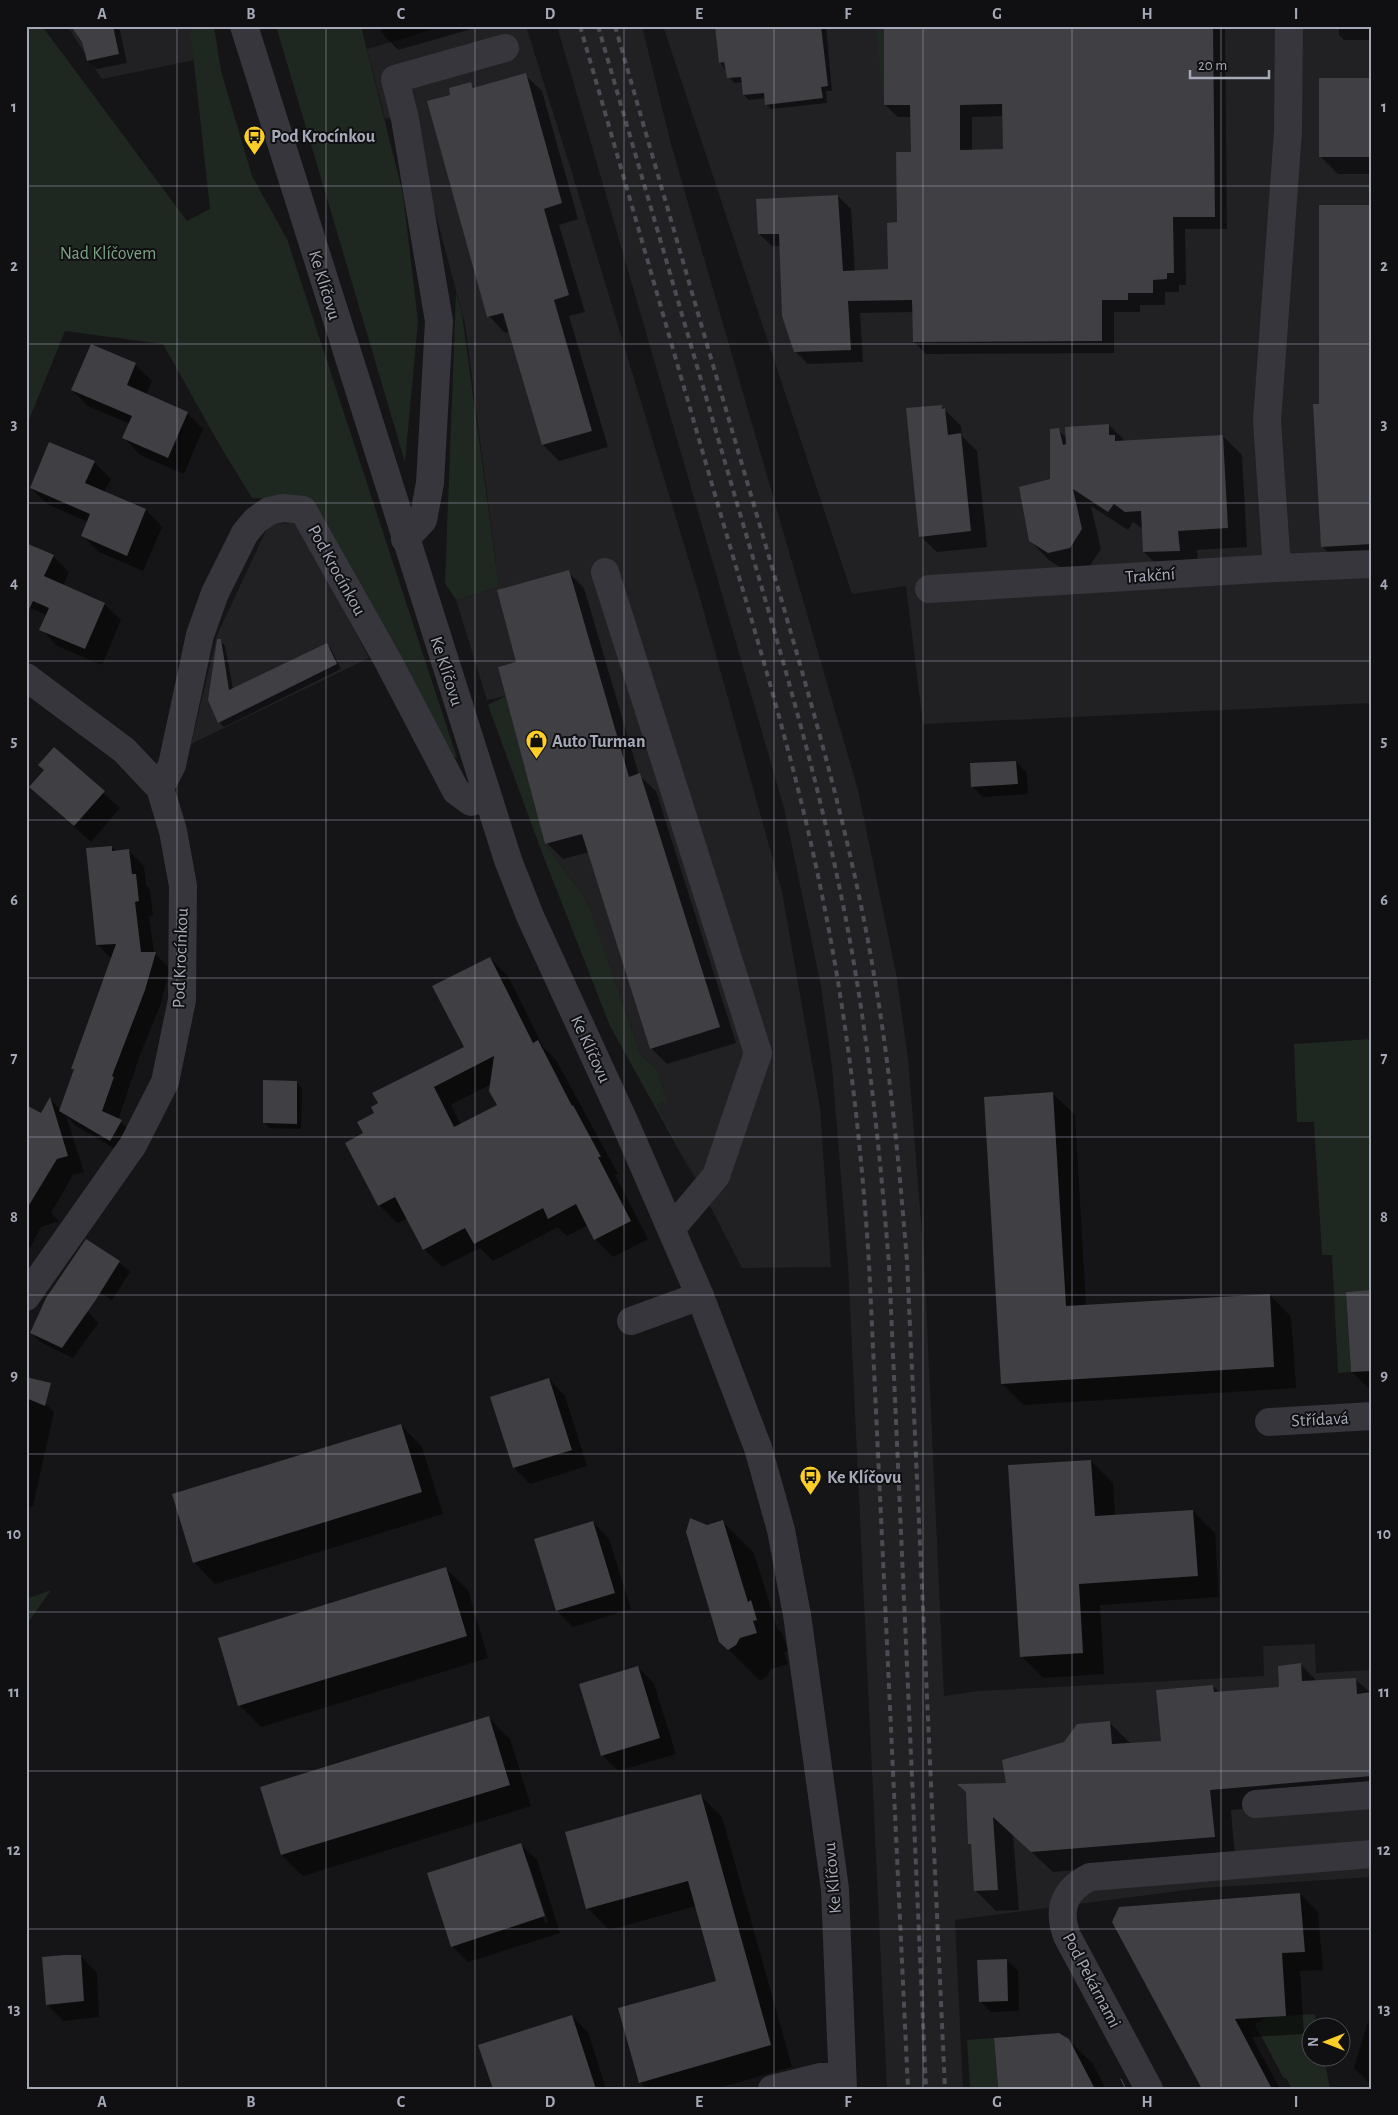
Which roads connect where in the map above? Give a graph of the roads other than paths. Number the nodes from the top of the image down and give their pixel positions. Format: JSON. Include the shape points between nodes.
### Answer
{"nodes":[{"id":1,"x":244,"y":26,"type":"edge"},
{"id":2,"x":1290,"y":26,"type":"edge"},
{"id":3,"x":505,"y":48,"type":"dead end"},
{"id":4,"x":406,"y":539,"type":"junction"},
{"id":5,"x":1372,"y":564,"type":"edge"},
{"id":6,"x":1277,"y":568,"type":"junction"},
{"id":7,"x":605,"y":572,"type":"dead end"},
{"id":8,"x":929,"y":589,"type":"dead end"},
{"id":9,"x":26,"y":677,"type":"edge"},
{"id":10,"x":160,"y":788,"type":"junction"},
{"id":11,"x":487,"y":797,"type":"junction"},
{"id":12,"x":672,"y":1228,"type":"junction"},
{"id":13,"x":700,"y":1296,"type":"junction"},
{"id":14,"x":26,"y":1297,"type":"edge"},
{"id":15,"x":631,"y":1321,"type":"dead end"},
{"id":16,"x":1372,"y":1416,"type":"edge"},
{"id":17,"x":1269,"y":1422,"type":"dead end"},
{"id":18,"x":1372,"y":1795,"type":"edge"},
{"id":19,"x":1256,"y":1804,"type":"dead end"},
{"id":20,"x":1372,"y":1854,"type":"edge"},
{"id":21,"x":843,"y":2083,"type":"edge"},
{"id":22,"x":772,"y":2089,"type":"edge"},
{"id":23,"x":1149,"y":2089,"type":"edge"}],
"edges":[{"from":1,"to":4,"type":"street","name":"Ke Klíčovu"},
{"from":2,"to":6,"type":"street","via":[[1288,131],[1267,421]]},
{"from":3,"to":4,"type":"street","via":[[395,79],[405,119],[439,321],[430,483],[423,520]]},
{"from":4,"to":11,"type":"street","name":"Ke Klíčovu"},
{"from":5,"to":6,"type":"street","name":"Trakční"},
{"from":6,"to":8,"type":"street","name":"Trakční"},
{"from":7,"to":12,"type":"street","via":[[758,1053],[716,1176]]},
{"from":9,"to":10,"type":"street","name":"Pod Krocínkou","via":[[124,750]]},
{"from":10,"to":11,"type":"street","name":"Pod Krocínkou","via":[[172,765],[200,635],[215,593],[245,533],[269,511],[283,508],[303,510],[456,791],[471,802]]},
{"from":10,"to":14,"type":"street","name":"Pod Krocínkou","via":[[173,831],[183,886],[182,1000],[165,1082],[133,1145]]},
{"from":11,"to":12,"type":"street","name":"Ke Klíčovu","via":[[530,916]]},
{"from":12,"to":13,"type":"street","name":"Ke Klíčovu"},
{"from":13,"to":15,"type":"street"},
{"from":13,"to":21,"type":"street","name":"Ke Klíčovu","via":[[758,1448],[781,1530],[797,1615],[835,1889]]},
{"from":16,"to":17,"type":"street","name":"Střídavá"},
{"from":18,"to":19,"type":"street"},
{"from":20,"to":23,"type":"street","name":"Pod Pekárnami","via":[[1090,1877],[1077,1883],[1062,1906],[1062,1923]]},
{"from":21,"to":22,"type":"street","via":[[820,2077]]}]}
